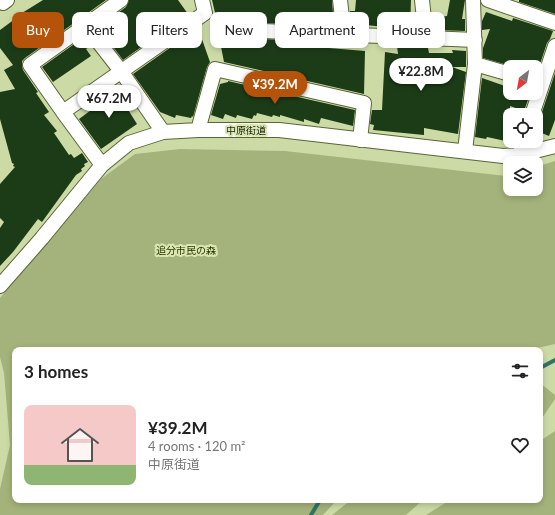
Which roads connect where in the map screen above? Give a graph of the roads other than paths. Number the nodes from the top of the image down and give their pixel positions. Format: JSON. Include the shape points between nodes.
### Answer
{"nodes":[{"id":1,"x":1,"y":0,"type":"edge"},
{"id":2,"x":7,"y":0,"type":"edge"},
{"id":3,"x":121,"y":0,"type":"edge"},
{"id":4,"x":202,"y":0,"type":"edge"},
{"id":5,"x":340,"y":0,"type":"edge"},
{"id":6,"x":422,"y":0,"type":"edge"},
{"id":7,"x":472,"y":0,"type":"edge"},
{"id":8,"x":488,"y":0,"type":"edge"},
{"id":9,"x":105,"y":12,"type":"edge"},
{"id":10,"x":341,"y":12,"type":"edge"},
{"id":11,"x":423,"y":12,"type":"edge"},
{"id":12,"x":555,"y":23,"type":"edge"},
{"id":13,"x":72,"y":36,"type":"edge"},
{"id":14,"x":445,"y":39,"type":"edge"},
{"id":15,"x":475,"y":40,"type":"junction"},
{"id":16,"x":555,"y":46,"type":"edge"},
{"id":17,"x":103,"y":48,"type":"edge"},
{"id":18,"x":475,"y":64,"type":"junction"},
{"id":19,"x":121,"y":71,"type":"junction"},
{"id":20,"x":503,"y":72,"type":"edge"},
{"id":21,"x":543,"y":74,"type":"edge"},
{"id":22,"x":63,"y":112,"type":"junction"},
{"id":23,"x":198,"y":130,"type":"junction"},
{"id":24,"x":163,"y":132,"type":"junction"},
{"id":25,"x":360,"y":140,"type":"junction"},
{"id":26,"x":555,"y":146,"type":"edge"},
{"id":27,"x":522,"y":148,"type":"edge"},
{"id":28,"x":466,"y":151,"type":"junction"},
{"id":29,"x":520,"y":155,"type":"junction"},
{"id":30,"x":102,"y":165,"type":"junction"},
{"id":31,"x":0,"y":286,"type":"edge"}],
"edges":[{"from":1,"to":2,"type":"street","via":[[3,3]]},
{"from":3,"to":9,"type":"street"},
{"from":4,"to":19,"type":"street","via":[[205,13]]},
{"from":5,"to":10,"type":"street"},
{"from":6,"to":11,"type":"street"},
{"from":7,"to":15,"type":"street"},
{"from":8,"to":12,"type":"street"},
{"from":13,"to":22,"type":"street","via":[[30,65]]},
{"from":14,"to":15,"type":"street"},
{"from":15,"to":18,"type":"street"},
{"from":16,"to":21,"type":"street"},
{"from":17,"to":19,"type":"street"},
{"from":18,"to":20,"type":"street"},
{"from":18,"to":28,"type":"street"},
{"from":19,"to":22,"type":"street"},
{"from":19,"to":24,"type":"street"},
{"from":22,"to":30,"type":"street"},
{"from":23,"to":24,"type":"street","name":"中原街道"},
{"from":23,"to":25,"type":"street","name":"中原街道","via":[[279,130]]},
{"from":23,"to":25,"type":"street","via":[[215,69],[364,103]]},
{"from":24,"to":30,"type":"street","name":"中原街道","via":[[129,143]]},
{"from":25,"to":28,"type":"street","name":"中原街道"},
{"from":26,"to":29,"type":"street","name":"中原街道"},
{"from":27,"to":29,"type":"street"},
{"from":28,"to":29,"type":"street","name":"中原街道","via":[[503,156]]},
{"from":30,"to":31,"type":"street","name":"中原街道"}]}
